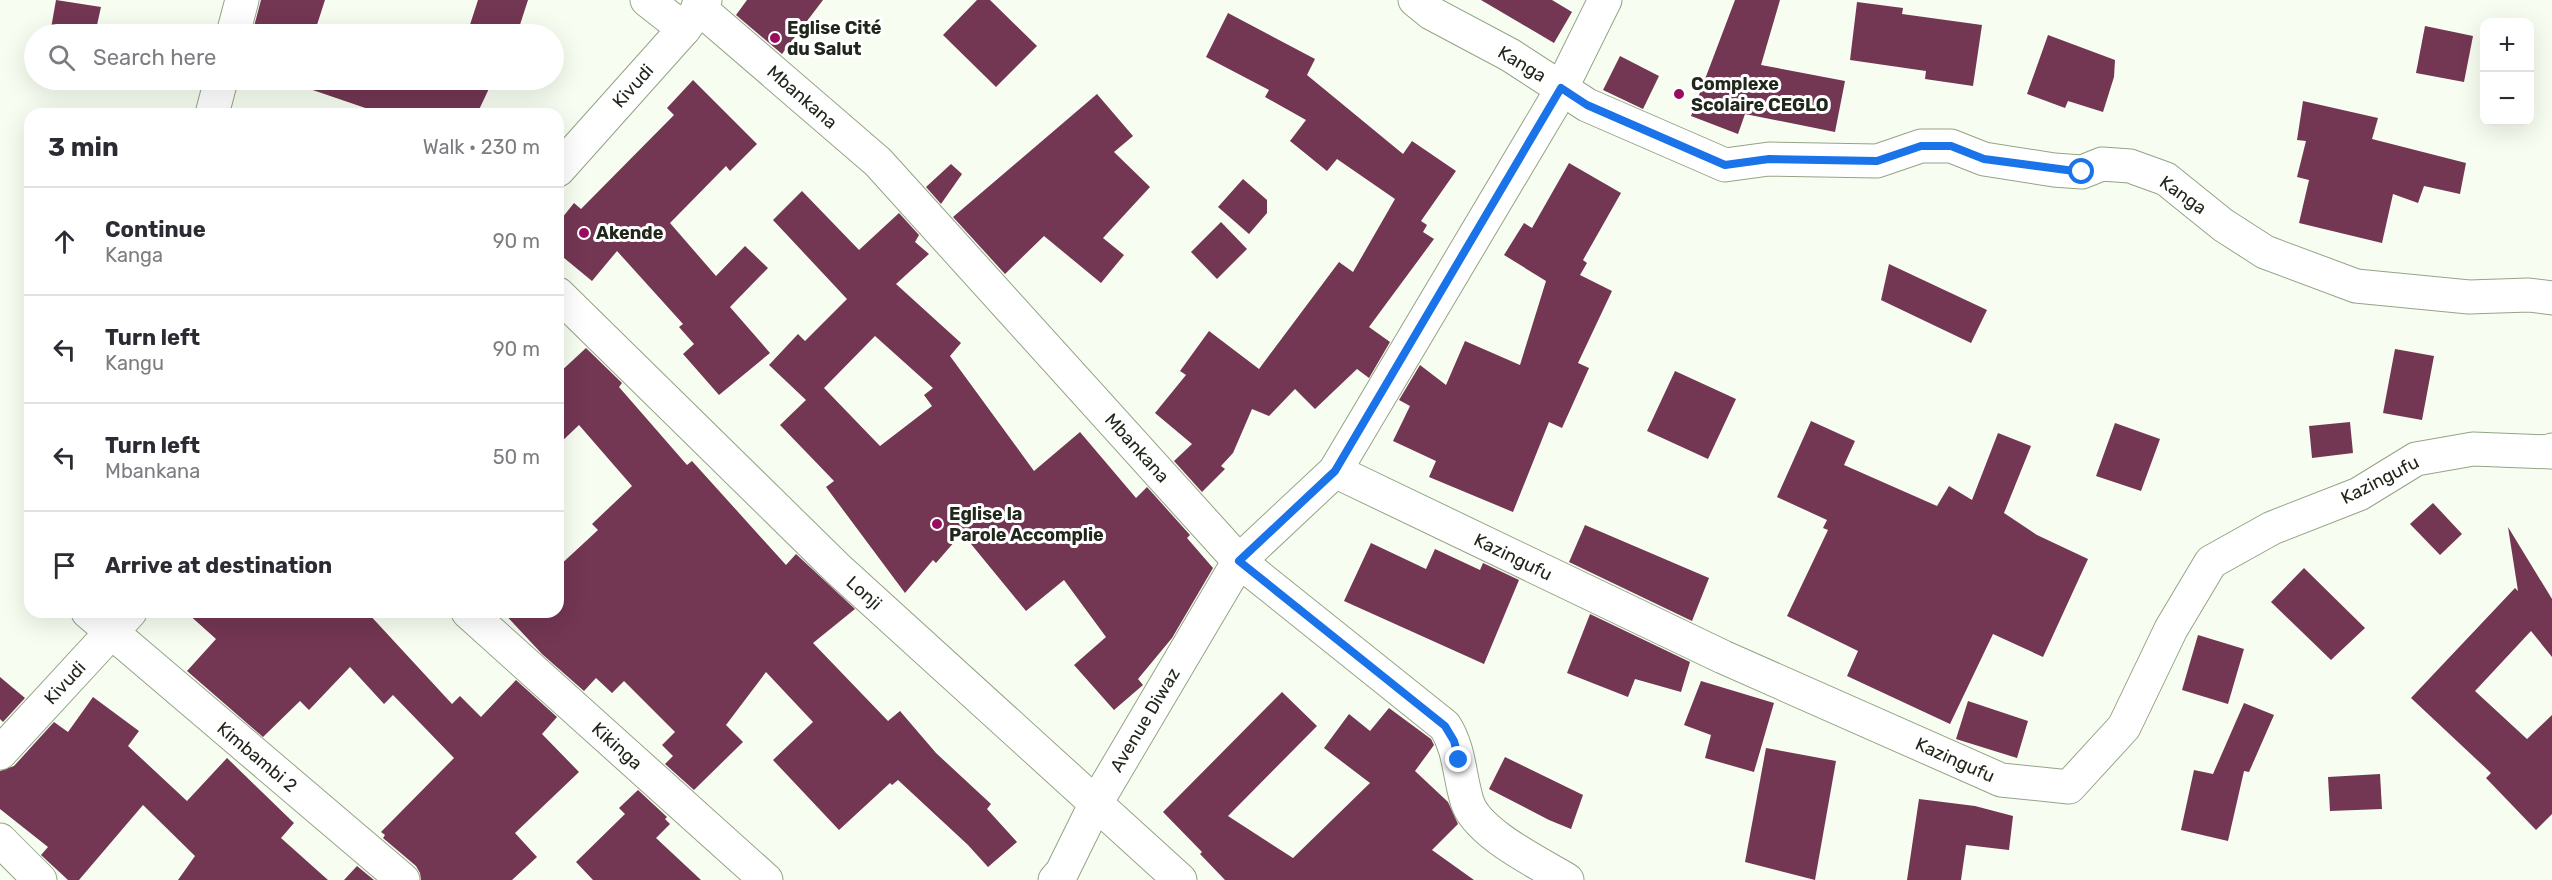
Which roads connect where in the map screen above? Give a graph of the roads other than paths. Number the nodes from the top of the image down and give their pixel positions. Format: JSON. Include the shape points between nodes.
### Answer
{"nodes":[{"id":1,"x":241,"y":0,"type":"edge"},
{"id":2,"x":647,"y":0,"type":"edge"},
{"id":3,"x":1415,"y":0,"type":"edge"},
{"id":4,"x":1605,"y":0,"type":"edge"},
{"id":5,"x":695,"y":12,"type":"edge"},
{"id":6,"x":235,"y":24,"type":"edge"},
{"id":7,"x":1561,"y":88,"type":"junction"},
{"id":8,"x":218,"y":90,"type":"edge"},
{"id":9,"x":214,"y":108,"type":"edge"},
{"id":10,"x":564,"y":163,"type":"edge"},
{"id":11,"x":2552,"y":298,"type":"edge"},
{"id":12,"x":564,"y":300,"type":"edge"},
{"id":13,"x":2552,"y":450,"type":"edge"},
{"id":14,"x":1335,"y":471,"type":"junction"},
{"id":15,"x":1239,"y":561,"type":"junction"},
{"id":16,"x":475,"y":618,"type":"edge"},
{"id":17,"x":110,"y":619,"type":"edge"},
{"id":18,"x":0,"y":753,"type":"edge"},
{"id":19,"x":1096,"y":802,"type":"junction"},
{"id":20,"x":0,"y":840,"type":"edge"},
{"id":21,"x":40,"y":880,"type":"edge"},
{"id":22,"x":403,"y":880,"type":"edge"},
{"id":23,"x":766,"y":880,"type":"edge"},
{"id":24,"x":1055,"y":880,"type":"edge"},
{"id":25,"x":1180,"y":880,"type":"edge"},
{"id":26,"x":1567,"y":880,"type":"edge"}],
"edges":[{"from":1,"to":6,"type":"street"},
{"from":2,"to":5,"type":"street","name":"Mbankana"},
{"from":3,"to":7,"type":"street","name":"Kanga"},
{"from":4,"to":7,"type":"street","name":"Avenue Diwaz"},
{"from":5,"to":10,"type":"street","name":"Kivudi"},
{"from":5,"to":15,"type":"street","name":"Mbankana","via":[[878,162]]},
{"from":7,"to":11,"type":"street","name":"Kanga","via":[[1587,105],[1725,165],[1769,159],[1877,161],[1921,146],[1951,146],[1984,159],[2054,170],[2082,172],[2102,164],[2130,166],[2166,179],[2223,225],[2265,252],[2356,285],[2469,297]]},
{"from":7,"to":14,"type":"street","name":"Avenue Diwaz"},
{"from":8,"to":9,"type":"street"},
{"from":12,"to":19,"type":"street","name":"Lonji","via":[[838,569]]},
{"from":13,"to":14,"type":"street","name":"Kazingufu","via":[[2473,449],[2416,459],[2359,494],[2272,528],[2211,562],[2171,629],[2124,727],[2069,787],[2001,780],[1723,657]]},
{"from":14,"to":15,"type":"street","name":"Avenue Diwaz"},
{"from":15,"to":19,"type":"street","name":"Avenue Diwaz"},
{"from":15,"to":26,"type":"street","name":"Mbankana","via":[[1445,726],[1454,741],[1468,804],[1478,818],[1493,835]]},
{"from":16,"to":23,"type":"street","name":"Kikinga"},
{"from":17,"to":18,"type":"street","name":"Kivudi"},
{"from":17,"to":22,"type":"street","name":"Kimbambi 2"},
{"from":19,"to":24,"type":"street","name":"Avenue Diwaz"},
{"from":19,"to":25,"type":"street","name":"Lonji"},
{"from":20,"to":21,"type":"street"}]}
